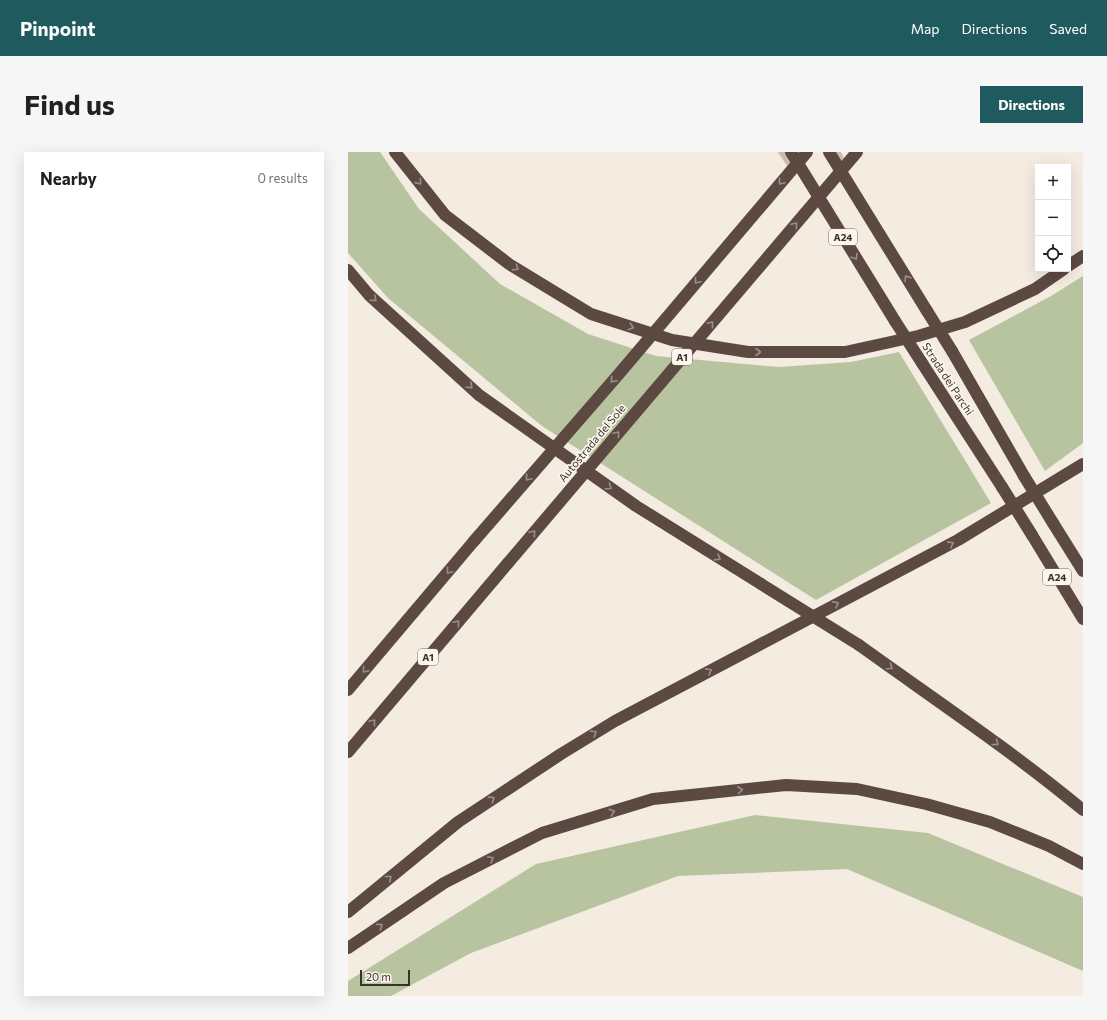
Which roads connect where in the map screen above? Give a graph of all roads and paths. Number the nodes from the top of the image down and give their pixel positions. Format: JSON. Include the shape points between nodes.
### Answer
{"nodes":[{"id":1,"x":395,"y":152,"type":"edge"},
{"id":2,"x":782,"y":152,"type":"edge"},
{"id":3,"x":791,"y":152,"type":"edge"},
{"id":4,"x":807,"y":152,"type":"edge"},
{"id":5,"x":829,"y":152,"type":"edge"},
{"id":6,"x":837,"y":152,"type":"edge"},
{"id":7,"x":857,"y":152,"type":"edge"},
{"id":8,"x":876,"y":227,"type":"junction"},
{"id":9,"x":843,"y":237,"type":"junction"},
{"id":10,"x":1083,"y":256,"type":"edge"},
{"id":11,"x":1071,"y":264,"type":"edge"},
{"id":12,"x":348,"y":270,"type":"edge"},
{"id":13,"x":1060,"y":272,"type":"edge"},
{"id":14,"x":1083,"y":464,"type":"edge"},
{"id":15,"x":1083,"y":571,"type":"edge"},
{"id":16,"x":1083,"y":619,"type":"edge"},
{"id":17,"x":348,"y":690,"type":"edge"},
{"id":18,"x":348,"y":752,"type":"edge"},
{"id":19,"x":1083,"y":810,"type":"edge"},
{"id":20,"x":1083,"y":864,"type":"edge"},
{"id":21,"x":348,"y":912,"type":"edge"},
{"id":22,"x":348,"y":948,"type":"edge"}],
"edges":[{"from":1,"to":13,"type":"highway","one_way":true,"via":[[446,215],[510,264],[591,314],[672,340],[748,352],[845,352],[918,336],[965,322],[1035,289]]},
{"from":2,"to":9,"type":"lane"},
{"from":3,"to":9,"type":"highway","name":"Strada dei Parchi","number":"A24"},
{"from":4,"to":17,"type":"highway","one_way":true,"bridge":true},
{"from":5,"to":8,"type":"highway","name":"Strada dei Parchi","number":"A24"},
{"from":6,"to":8,"type":"lane"},
{"from":18,"to":7,"type":"highway","name":"Autostrada del Sole","number":"A1","one_way":true,"bridge":true},
{"from":15,"to":8,"type":"highway","name":"Strada dei Parchi","number":"A24","one_way":true,"bridge":true},
{"from":9,"to":16,"type":"highway","name":"Strada dei Parchi","number":"A24","one_way":true,"bridge":true},
{"from":10,"to":11,"type":"highway"},
{"from":12,"to":19,"type":"highway","one_way":true,"bridge":true,"via":[[369,295],[479,395],[636,506],[859,645],[987,736]]},
{"from":21,"to":14,"type":"highway","one_way":true,"via":[[458,822],[614,721],[958,540]]},
{"from":22,"to":20,"type":"highway","one_way":true,"via":[[444,883],[542,833],[653,799],[786,785],[857,789],[926,804],[990,822],[1049,846]]}]}
